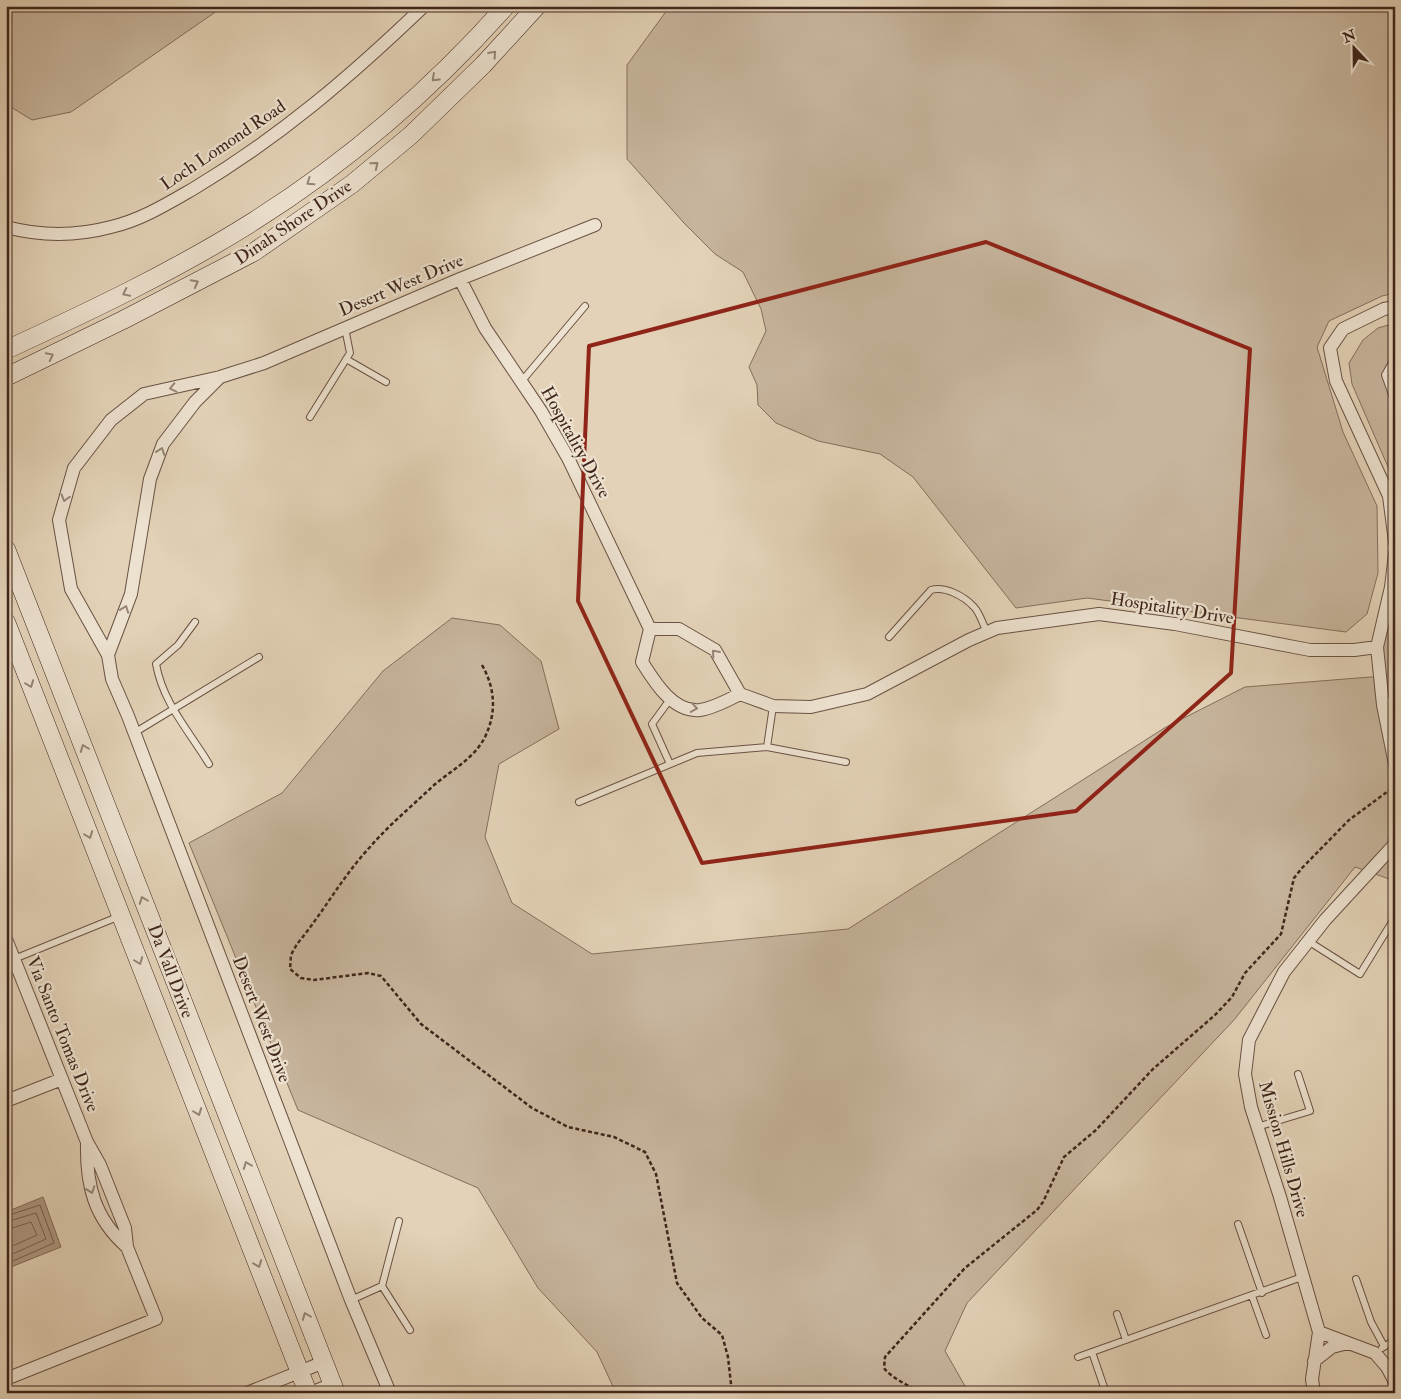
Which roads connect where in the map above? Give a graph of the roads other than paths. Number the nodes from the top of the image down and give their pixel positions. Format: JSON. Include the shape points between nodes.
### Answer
{"nodes":[{"id":1,"x":424,"y":6,"type":"edge"},
{"id":2,"x":506,"y":6,"type":"edge"},
{"id":3,"x":537,"y":6,"type":"edge"},
{"id":4,"x":595,"y":225,"type":"dead end"},
{"id":5,"x":6,"y":227,"type":"edge"},
{"id":6,"x":460,"y":279,"type":"junction"},
{"id":7,"x":585,"y":306,"type":"dead end"},
{"id":8,"x":1395,"y":308,"type":"edge"},
{"id":9,"x":346,"y":328,"type":"junction"},
{"id":10,"x":6,"y":350,"type":"edge"},
{"id":11,"x":1395,"y":357,"type":"edge"},
{"id":12,"x":346,"y":359,"type":"junction"},
{"id":13,"x":6,"y":377,"type":"edge"},
{"id":14,"x":220,"y":377,"type":"junction"},
{"id":15,"x":386,"y":382,"type":"dead end"},
{"id":16,"x":521,"y":382,"type":"junction"},
{"id":17,"x":1395,"y":403,"type":"edge"},
{"id":18,"x":310,"y":418,"type":"dead end"},
{"id":19,"x":1395,"y":542,"type":"edge"},
{"id":20,"x":6,"y":549,"type":"edge"},
{"id":21,"x":1395,"y":554,"type":"edge"},
{"id":22,"x":6,"y":622,"type":"edge"},
{"id":23,"x":195,"y":622,"type":"dead end"},
{"id":24,"x":650,"y":629,"type":"junction"},
{"id":25,"x":987,"y":632,"type":"junction"},
{"id":26,"x":889,"y":637,"type":"dead end"},
{"id":27,"x":1377,"y":646,"type":"junction"},
{"id":28,"x":108,"y":655,"type":"junction"},
{"id":29,"x":259,"y":657,"type":"dead end"},
{"id":30,"x":740,"y":694,"type":"junction"},
{"id":31,"x":671,"y":698,"type":"junction"},
{"id":32,"x":1395,"y":698,"type":"edge"},
{"id":33,"x":1383,"y":705,"type":"junction"},
{"id":34,"x":773,"y":706,"type":"junction"},
{"id":35,"x":173,"y":710,"type":"junction"},
{"id":36,"x":133,"y":733,"type":"junction"},
{"id":37,"x":767,"y":747,"type":"junction"},
{"id":38,"x":846,"y":762,"type":"dead end"},
{"id":39,"x":209,"y":764,"type":"dead end"},
{"id":40,"x":670,"y":764,"type":"junction"},
{"id":41,"x":1395,"y":764,"type":"edge"},
{"id":42,"x":579,"y":802,"type":"dead end"},
{"id":43,"x":1395,"y":840,"type":"edge"},
{"id":44,"x":121,"y":916,"type":"junction"},
{"id":45,"x":1395,"y":917,"type":"edge"},
{"id":46,"x":6,"y":939,"type":"edge"},
{"id":47,"x":1308,"y":942,"type":"junction"},
{"id":48,"x":14,"y":959,"type":"junction"},
{"id":49,"x":1298,"y":1074,"type":"dead end"},
{"id":50,"x":62,"y":1079,"type":"junction"},
{"id":51,"x":6,"y":1101,"type":"edge"},
{"id":52,"x":1257,"y":1127,"type":"junction"},
{"id":53,"x":87,"y":1142,"type":"junction"},
{"id":54,"x":399,"y":1221,"type":"dead end"},
{"id":55,"x":1238,"y":1224,"type":"dead end"},
{"id":56,"x":128,"y":1247,"type":"junction"},
{"id":57,"x":1302,"y":1277,"type":"junction"},
{"id":58,"x":1356,"y":1279,"type":"dead end"},
{"id":59,"x":382,"y":1286,"type":"junction"},
{"id":60,"x":1262,"y":1293,"type":"junction"},
{"id":61,"x":1252,"y":1296,"type":"junction"},
{"id":62,"x":351,"y":1300,"type":"junction"},
{"id":63,"x":1118,"y":1314,"type":"dead end"},
{"id":64,"x":410,"y":1330,"type":"dead end"},
{"id":65,"x":1319,"y":1332,"type":"junction"},
{"id":66,"x":1266,"y":1335,"type":"dead end"},
{"id":67,"x":1126,"y":1340,"type":"junction"},
{"id":68,"x":1395,"y":1340,"type":"edge"},
{"id":69,"x":1348,"y":1343,"type":"junction"},
{"id":70,"x":1379,"y":1350,"type":"junction"},
{"id":71,"x":1092,"y":1352,"type":"junction"},
{"id":72,"x":1078,"y":1357,"type":"dead end"},
{"id":73,"x":1314,"y":1361,"type":"junction"},
{"id":74,"x":324,"y":1362,"type":"junction"},
{"id":75,"x":300,"y":1372,"type":"junction"},
{"id":76,"x":6,"y":1380,"type":"edge"},
{"id":77,"x":1395,"y":1382,"type":"edge"},
{"id":78,"x":334,"y":1388,"type":"edge"},
{"id":79,"x":247,"y":1393,"type":"edge"},
{"id":80,"x":309,"y":1393,"type":"edge"},
{"id":81,"x":390,"y":1393,"type":"edge"},
{"id":82,"x":1106,"y":1393,"type":"edge"},
{"id":83,"x":1314,"y":1393,"type":"edge"}],
"edges":[{"from":1,"to":5,"type":"street","name":"Loch Lomond Road","via":[[358,70],[270,139],[150,214],[112,227],[77,233],[48,234]]},
{"from":2,"to":10,"type":"main road","name":"Dinah Shore Drive","one_way":true,"via":[[472,44],[405,106],[332,166],[254,221],[163,274]]},
{"from":13,"to":3,"type":"main road","name":"Dinah Shore Drive","one_way":true,"via":[[254,252],[344,189],[410,135],[483,65]]},
{"from":4,"to":6,"type":"street","name":"Desert West Drive"},
{"from":6,"to":9,"type":"street","name":"Desert West Drive"},
{"from":6,"to":16,"type":"street","name":"Hospitality Drive","via":[[485,328]]},
{"from":7,"to":16,"type":"lane"},
{"from":8,"to":19,"type":"street","via":[[1384,309],[1343,329],[1330,348],[1336,381],[1389,496]]},
{"from":9,"to":12,"type":"lane","via":[[350,353]]},
{"from":9,"to":14,"type":"street","name":"Desert West Drive","via":[[264,363]]},
{"from":11,"to":17,"type":"lane","via":[[1385,375]]},
{"from":12,"to":15,"type":"lane"},
{"from":12,"to":18,"type":"lane"},
{"from":28,"to":14,"type":"street","name":"Desert West Drive","one_way":true,"via":[[130,594],[150,479],[163,444],[195,402]]},
{"from":14,"to":28,"type":"street","name":"Desert West Drive","one_way":true,"via":[[144,394],[111,420],[74,468],[59,520],[71,589]]},
{"from":16,"to":24,"type":"street","name":"Hospitality Drive","via":[[568,458]]},
{"from":74,"to":20,"type":"main road","name":"Da Vall Drive","one_way":true},
{"from":21,"to":27,"type":"street"},
{"from":22,"to":44,"type":"main road","name":"Da Vall Drive","one_way":true},
{"from":23,"to":35,"type":"lane","via":[[178,645],[156,664],[160,684]]},
{"from":30,"to":24,"type":"street","one_way":true,"via":[[715,650],[679,629]]},
{"from":24,"to":31,"type":"street","via":[[642,662],[662,692]]},
{"from":25,"to":26,"type":"lane","via":[[974,607],[946,588],[939,588],[931,590]]},
{"from":25,"to":27,"type":"street","name":"Hospitality Drive","via":[[1029,622],[1099,614],[1175,624],[1310,650],[1354,650]]},
{"from":25,"to":34,"type":"street","name":"Hospitality Drive","via":[[867,694],[811,707]]},
{"from":27,"to":33,"type":"street"},
{"from":28,"to":36,"type":"street","name":"Desert West Drive","via":[[112,679]]},
{"from":29,"to":35,"type":"lane"},
{"from":31,"to":30,"type":"street","one_way":true,"via":[[698,710]]},
{"from":30,"to":34,"type":"street","name":"Hospitality Drive"},
{"from":31,"to":40,"type":"lane","via":[[652,724]]},
{"from":32,"to":33,"type":"lane"},
{"from":33,"to":41,"type":"street"},
{"from":34,"to":37,"type":"lane"},
{"from":35,"to":36,"type":"lane"},
{"from":35,"to":39,"type":"lane"},
{"from":36,"to":62,"type":"street","name":"Desert West Drive"},
{"from":37,"to":38,"type":"lane"},
{"from":37,"to":40,"type":"lane","via":[[697,753]]},
{"from":40,"to":42,"type":"lane"},
{"from":43,"to":47,"type":"street","name":"Mission Hills Drive"},
{"from":44,"to":48,"type":"lane"},
{"from":44,"to":75,"type":"main road","name":"Da Vall Drive","one_way":true},
{"from":45,"to":47,"type":"lane","via":[[1360,974]]},
{"from":46,"to":48,"type":"street","name":"Via Santo Tomas Drive"},
{"from":47,"to":52,"type":"street","name":"Mission Hills Drive","via":[[1284,972],[1249,1040],[1245,1074]]},
{"from":48,"to":50,"type":"street","name":"Via Santo Tomas Drive"},
{"from":49,"to":52,"type":"lane","via":[[1310,1111]]},
{"from":50,"to":51,"type":"street"},
{"from":50,"to":53,"type":"street","name":"Via Santo Tomas Drive"},
{"from":52,"to":57,"type":"street","name":"Mission Hills Drive"},
{"from":53,"to":56,"type":"street","name":"Via Santo Tomas Drive","via":[[126,1228]]},
{"from":53,"to":56,"type":"street","name":"Via Santo Tomas Drive","one_way":true,"via":[[88,1184],[112,1234]]},
{"from":54,"to":59,"type":"lane"},
{"from":55,"to":60,"type":"lane"},
{"from":56,"to":76,"type":"street","name":"Via Santo Tomas Drive","via":[[156,1319]]},
{"from":57,"to":60,"type":"lane"},
{"from":57,"to":65,"type":"street","name":"Mission Hills Drive"},
{"from":58,"to":70,"type":"lane"},
{"from":59,"to":62,"type":"lane"},
{"from":59,"to":64,"type":"lane"},
{"from":60,"to":61,"type":"lane"},
{"from":61,"to":66,"type":"lane"},
{"from":61,"to":67,"type":"lane"},
{"from":62,"to":81,"type":"street","name":"Desert West Drive"},
{"from":63,"to":67,"type":"lane"},
{"from":65,"to":69,"type":"street"},
{"from":65,"to":73,"type":"street","name":"Mission Hills Drive"},
{"from":67,"to":71,"type":"lane"},
{"from":68,"to":70,"type":"lane"},
{"from":69,"to":70,"type":"street"},
{"from":69,"to":73,"type":"street","via":[[1332,1347]]},
{"from":70,"to":77,"type":"street"},
{"from":71,"to":72,"type":"lane"},
{"from":71,"to":82,"type":"lane"},
{"from":73,"to":83,"type":"street","name":"Mission Hills Drive"},
{"from":74,"to":75,"type":"street"},
{"from":74,"to":78,"type":"main road","name":"Da Vall Drive"},
{"from":75,"to":79,"type":"street"},
{"from":75,"to":80,"type":"main road","name":"Da Vall Drive"},
{"from":78,"to":80,"type":"street"}]}
